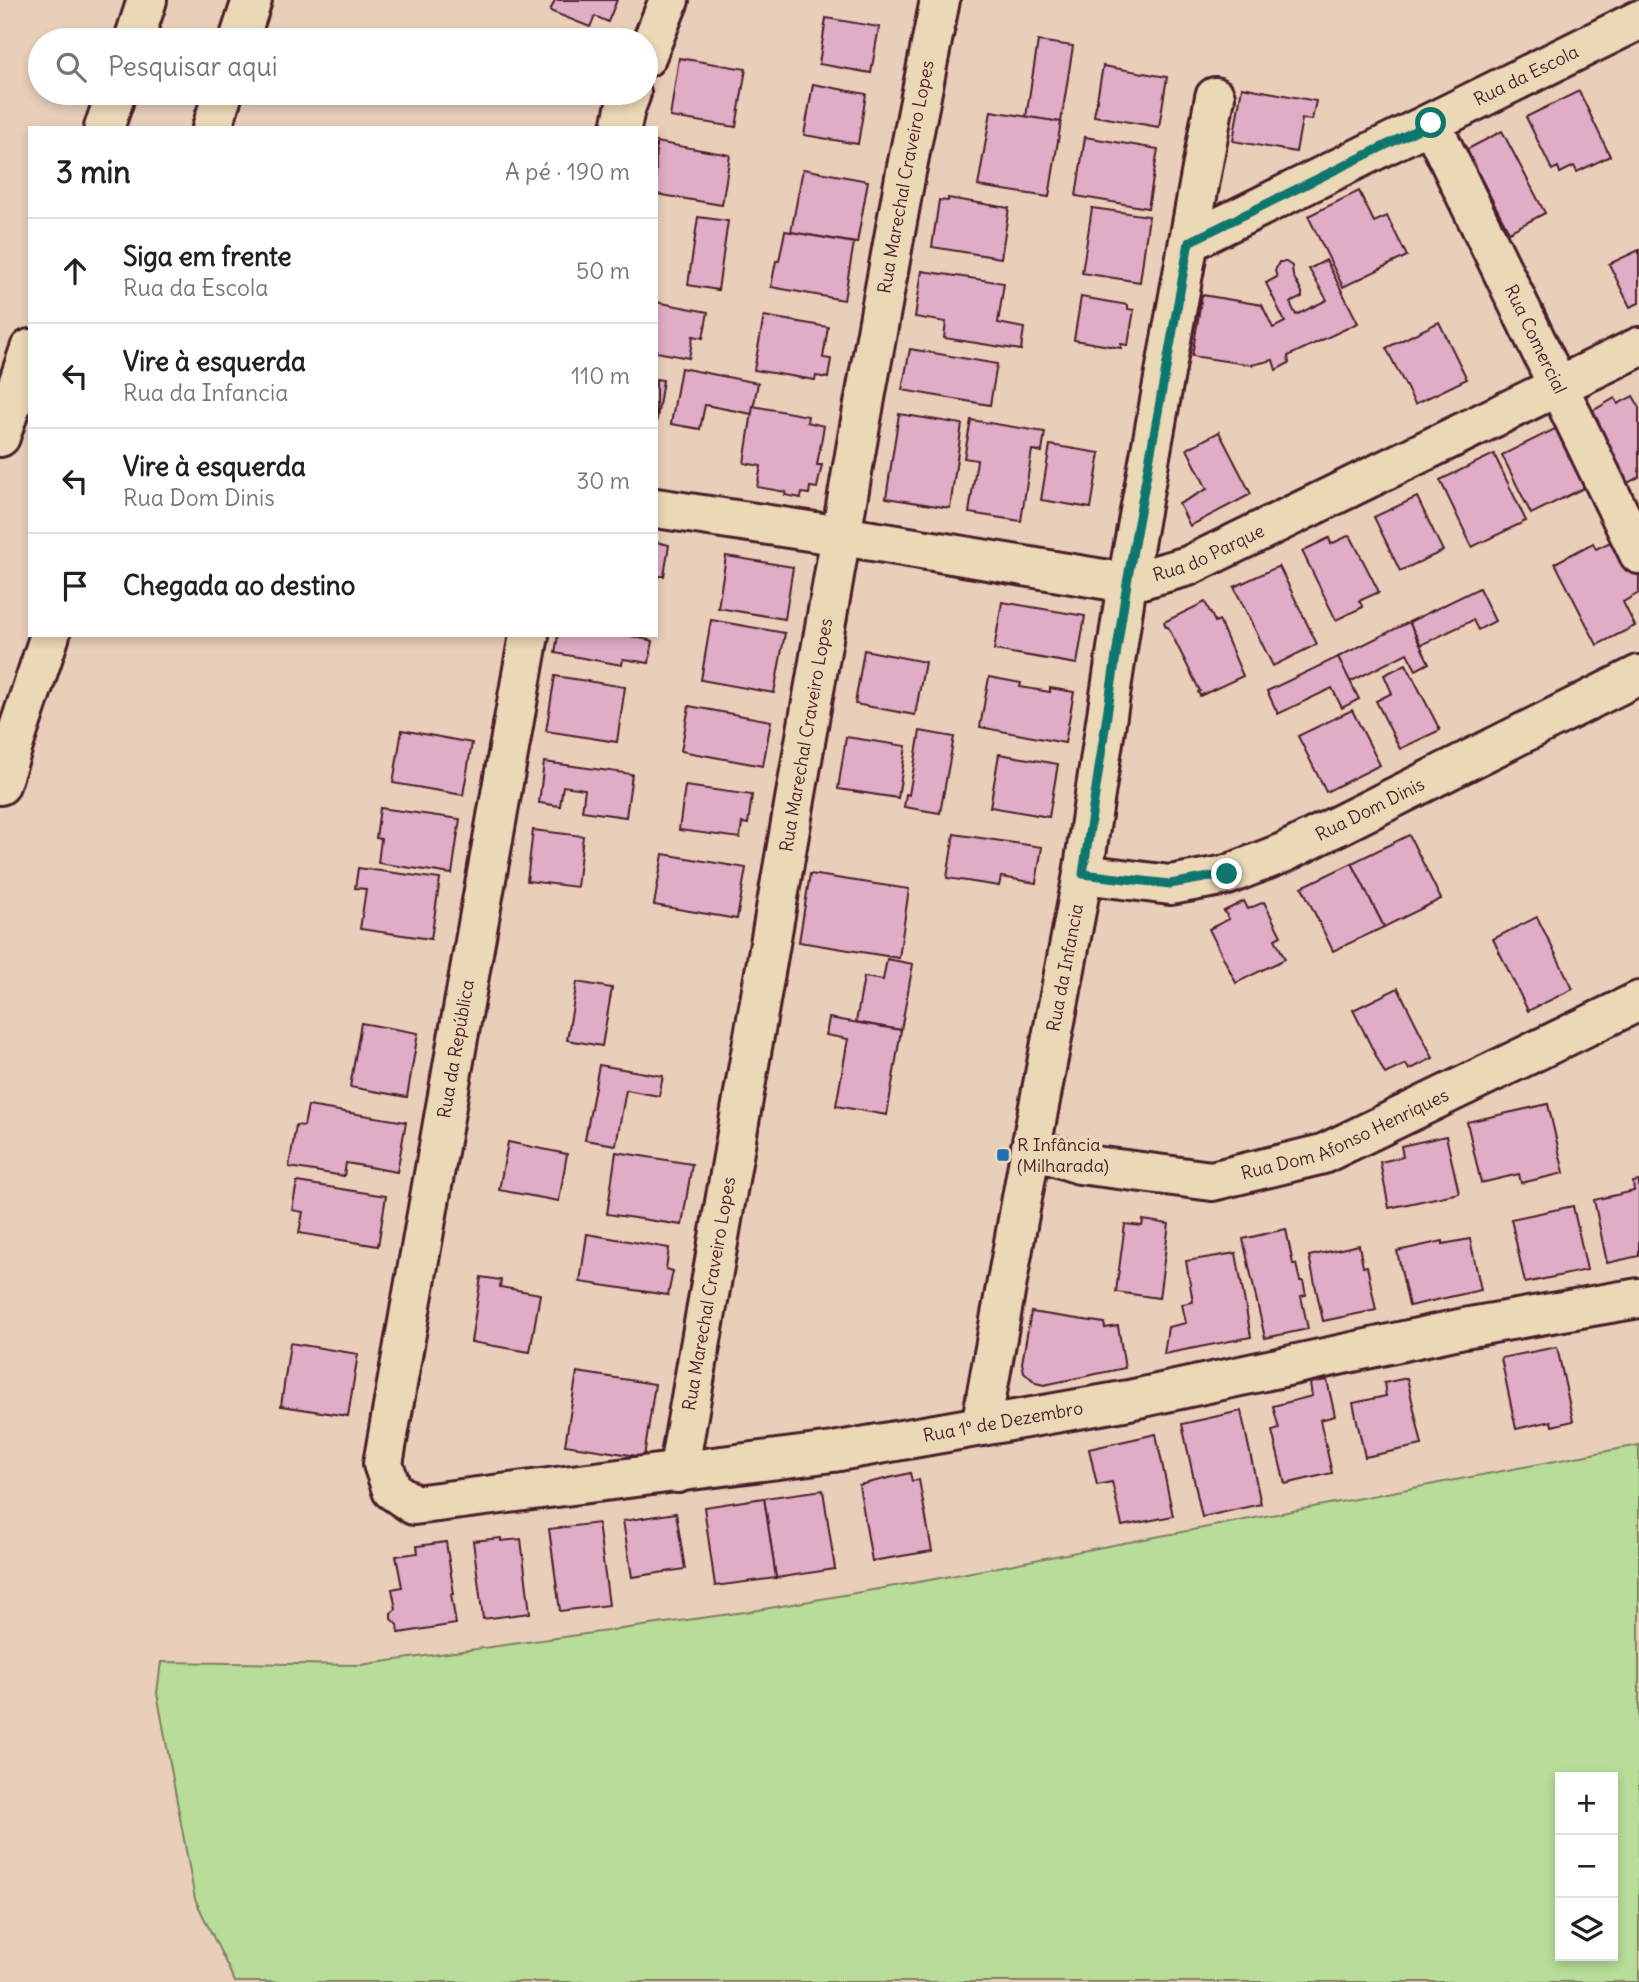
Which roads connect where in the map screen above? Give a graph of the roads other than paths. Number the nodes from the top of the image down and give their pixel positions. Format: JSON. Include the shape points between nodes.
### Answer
{"nodes":[{"id":1,"x":147,"y":0,"type":"edge"},
{"id":2,"x":252,"y":0,"type":"edge"},
{"id":3,"x":669,"y":0,"type":"edge"},
{"id":4,"x":940,"y":0,"type":"edge"},
{"id":5,"x":1639,"y":20,"type":"edge"},
{"id":6,"x":138,"y":28,"type":"edge"},
{"id":7,"x":243,"y":28,"type":"edge"},
{"id":8,"x":658,"y":28,"type":"edge"},
{"id":9,"x":1215,"y":97,"type":"dead end"},
{"id":10,"x":112,"y":105,"type":"edge"},
{"id":11,"x":219,"y":105,"type":"edge"},
{"id":12,"x":626,"y":105,"type":"edge"},
{"id":13,"x":1431,"y":123,"type":"junction"},
{"id":14,"x":105,"y":126,"type":"edge"},
{"id":15,"x":213,"y":126,"type":"edge"},
{"id":16,"x":621,"y":126,"type":"edge"},
{"id":17,"x":1189,"y":242,"type":"junction"},
{"id":18,"x":1639,"y":347,"type":"edge"},
{"id":19,"x":28,"y":355,"type":"edge"},
{"id":20,"x":1558,"y":386,"type":"junction"},
{"id":21,"x":0,"y":437,"type":"edge"},
{"id":22,"x":658,"y":509,"type":"edge"},
{"id":23,"x":842,"y":536,"type":"junction"},
{"id":24,"x":1639,"y":554,"type":"edge"},
{"id":25,"x":1127,"y":583,"type":"junction"},
{"id":26,"x":49,"y":637,"type":"edge"},
{"id":27,"x":529,"y":637,"type":"edge"},
{"id":28,"x":1639,"y":675,"type":"edge"},
{"id":29,"x":0,"y":785,"type":"edge"},
{"id":30,"x":1083,"y":874,"type":"junction"},
{"id":31,"x":1639,"y":1001,"type":"edge"},
{"id":32,"x":1031,"y":1148,"type":"junction"},
{"id":33,"x":1639,"y":1298,"type":"edge"},
{"id":34,"x":981,"y":1426,"type":"junction"},
{"id":35,"x":383,"y":1464,"type":"joint"},
{"id":36,"x":678,"y":1473,"type":"junction"}],
"edges":[{"from":1,"to":6,"type":"main road"},
{"from":2,"to":7,"type":"main road"},
{"from":3,"to":8,"type":"main road"},
{"from":4,"to":23,"type":"main road","name":"Rua Marechal Craveiro Lopes"},
{"from":5,"to":13,"type":"main road","name":"Rua da Escola"},
{"from":9,"to":17,"type":"main road","name":"Rua da Infancia"},
{"from":10,"to":14,"type":"main road"},
{"from":11,"to":15,"type":"main road"},
{"from":12,"to":16,"type":"main road"},
{"from":13,"to":17,"type":"main road","name":"Rua da Escola"},
{"from":13,"to":20,"type":"main road","name":"Rua Comercial"},
{"from":17,"to":25,"type":"main road","name":"Rua da Infancia"},
{"from":18,"to":20,"type":"main road","name":"Rua do Parque"},
{"from":19,"to":21,"type":"main road"},
{"from":20,"to":24,"type":"main road","name":"Rua Comercial"},
{"from":20,"to":25,"type":"main road","name":"Rua do Parque","via":[[1188,566]]},
{"from":22,"to":23,"type":"main road","name":"Rua do Parque"},
{"from":23,"to":25,"type":"main road","name":"Rua do Parque"},
{"from":23,"to":36,"type":"main road","name":"Rua Marechal Craveiro Lopes"},
{"from":25,"to":30,"type":"main road","name":"Rua da Infancia"},
{"from":26,"to":29,"type":"main road"},
{"from":27,"to":35,"type":"main road","name":"Rua da República"},
{"from":28,"to":30,"type":"main road","name":"Rua Dom Dinis","via":[[1283,853],[1227,874],[1170,884]]},
{"from":30,"to":32,"type":"main road","name":"Rua da Infancia"},
{"from":31,"to":32,"type":"main road","name":"Rua Dom Afonso Henriques","via":[[1323,1154],[1212,1181],[1079,1164]]},
{"from":32,"to":34,"type":"main road","name":"Rua da Infancia"},
{"from":33,"to":34,"type":"main road","name":"Rua 1º de Dezembro","via":[[1464,1328],[1129,1400]]},
{"from":34,"to":36,"type":"main road","name":"Rua 1º de Dezembro"},
{"from":35,"to":36,"type":"main road","name":"Rua 1º de Dezembro","via":[[392,1490],[414,1505]]}]}
